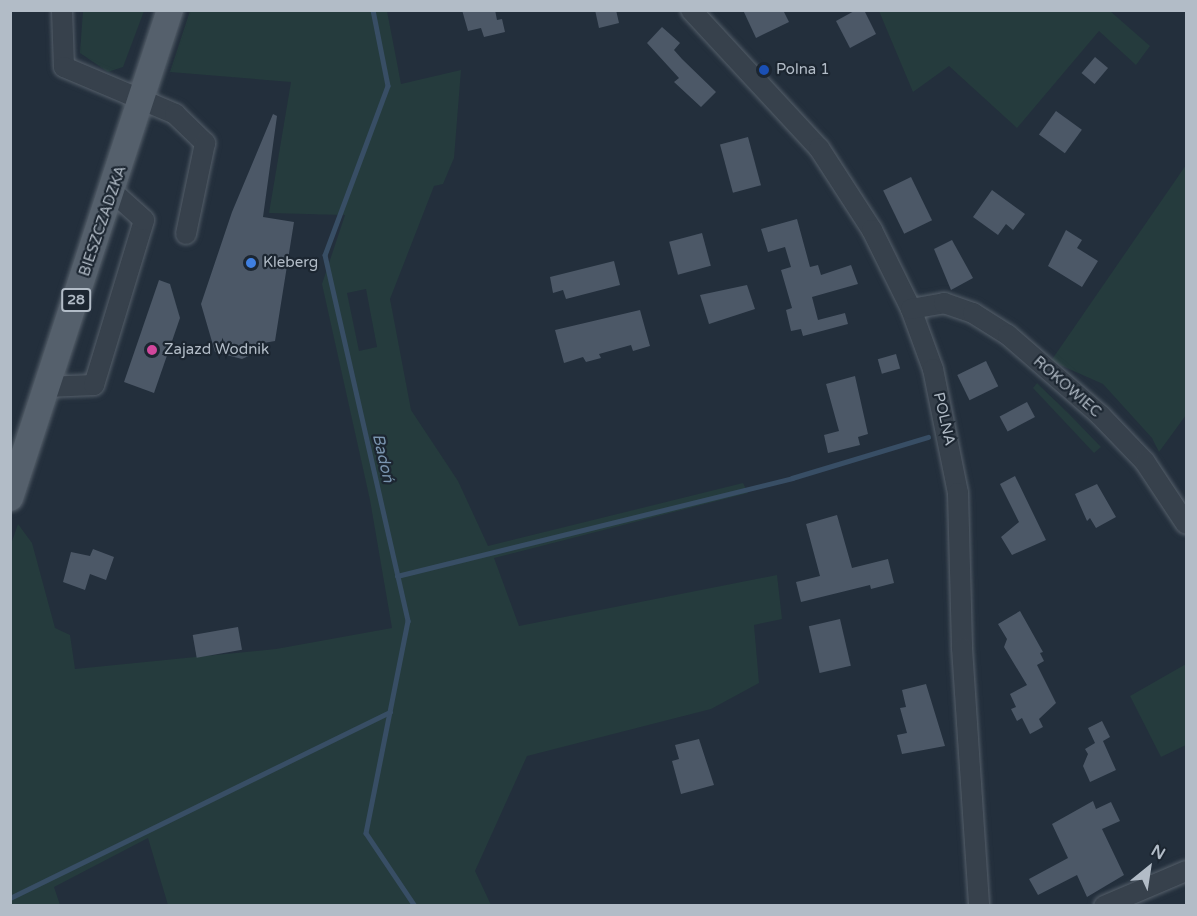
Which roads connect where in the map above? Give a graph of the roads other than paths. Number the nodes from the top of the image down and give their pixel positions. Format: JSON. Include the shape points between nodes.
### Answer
{"nodes":[{"id":1,"x":62,"y":10,"type":"edge"},
{"id":2,"x":170,"y":10,"type":"edge"},
{"id":3,"x":691,"y":10,"type":"edge"},
{"id":4,"x":141,"y":101,"type":"junction"},
{"id":5,"x":113,"y":192,"type":"junction"},
{"id":6,"x":186,"y":234,"type":"dead end"},
{"id":7,"x":911,"y":309,"type":"junction"},
{"id":8,"x":46,"y":387,"type":"junction"},
{"id":9,"x":10,"y":498,"type":"edge"},
{"id":10,"x":1186,"y":524,"type":"edge"},
{"id":11,"x":1186,"y":871,"type":"edge"},
{"id":12,"x":976,"y":905,"type":"edge"},
{"id":13,"x":1104,"y":906,"type":"edge"}],
"edges":[{"from":1,"to":4,"type":"street","via":[[63,67]]},
{"from":2,"to":4,"type":"main road","name":"BIESZCZADZKA","number":"28"},
{"from":3,"to":7,"type":"street","name":"POLNA","via":[[819,148],[872,231]]},
{"from":4,"to":5,"type":"main road","name":"BIESZCZADZKA","number":"28"},
{"from":4,"to":6,"type":"street","via":[[175,114],[205,143]]},
{"from":5,"to":8,"type":"main road","name":"BIESZCZADZKA","number":"28"},
{"from":5,"to":8,"type":"street","via":[[144,220],[94,385]]},
{"from":7,"to":10,"type":"street","name":"ROKOWIEC","via":[[944,303],[973,313],[1008,335],[1100,415],[1145,462]]},
{"from":7,"to":12,"type":"street","name":"POLNA","via":[[933,369],[958,493]]},
{"from":8,"to":9,"type":"main road","name":"BIESZCZADZKA","number":"28"},
{"from":11,"to":13,"type":"street"}]}
